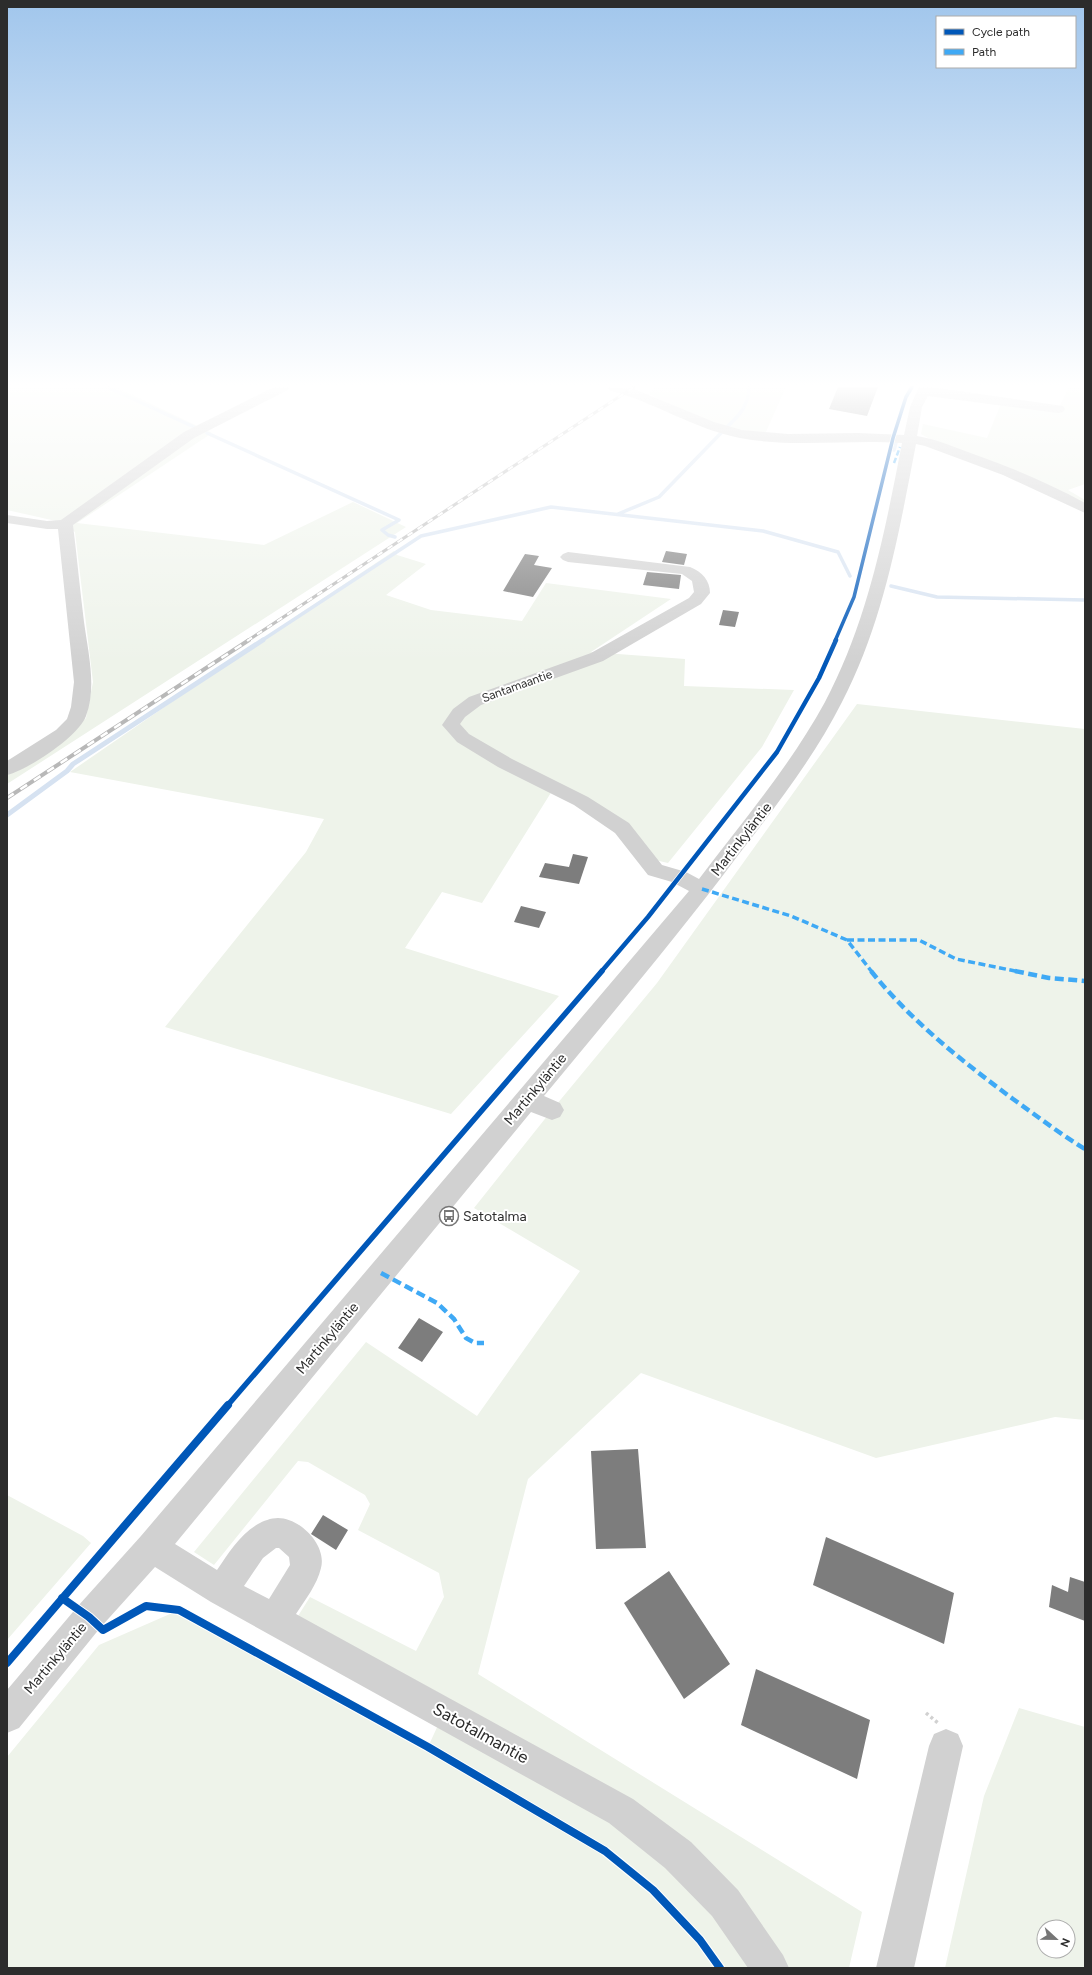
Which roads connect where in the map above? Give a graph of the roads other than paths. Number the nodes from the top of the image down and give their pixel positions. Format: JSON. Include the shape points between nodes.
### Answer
{"nodes":[{"id":1,"x":128,"y":479,"type":"edge"},
{"id":2,"x":902,"y":479,"type":"edge"},
{"id":3,"x":1021,"y":479,"type":"edge"},
{"id":4,"x":1085,"y":509,"type":"edge"},
{"id":5,"x":7,"y":519,"type":"edge"},
{"id":6,"x":65,"y":524,"type":"junction"},
{"id":7,"x":568,"y":557,"type":"dead end"},
{"id":8,"x":7,"y":769,"type":"edge"},
{"id":9,"x":702,"y":889,"type":"junction"},
{"id":10,"x":526,"y":1099,"type":"junction"},
{"id":11,"x":552,"y":1110,"type":"dead end"},
{"id":12,"x":152,"y":1547,"type":"junction"},
{"id":13,"x":222,"y":1591,"type":"junction"},
{"id":14,"x":274,"y":1619,"type":"junction"},
{"id":15,"x":7,"y":1716,"type":"edge"},
{"id":16,"x":946,"y":1746,"type":"dead end"},
{"id":17,"x":770,"y":1968,"type":"edge"},
{"id":18,"x":895,"y":1968,"type":"edge"}],
"edges":[{"from":1,"to":6,"type":"street"},
{"from":2,"to":9,"type":"street","name":"Martinkyläntie","via":[[888,552],[875,600],[834,701],[794,769]]},
{"from":3,"to":4,"type":"street"},
{"from":5,"to":6,"type":"street","via":[[47,525]]},
{"from":6,"to":8,"type":"street","via":[[83,682],[80,705],[75,721],[52,742]]},
{"from":7,"to":9,"type":"street","name":"Santamaantie","via":[[684,570],[694,573],[700,579],[702,593],[695,601],[597,657],[476,701],[460,713],[451,725],[463,738],[505,763],[581,801],[622,828],[656,870]]},
{"from":9,"to":10,"type":"street","name":"Martinkyläntie"},
{"from":10,"to":11,"type":"street"},
{"from":10,"to":12,"type":"street","name":"Martinkyläntie"},
{"from":12,"to":13,"type":"street","name":"Satotalmantie"},
{"from":12,"to":15,"type":"street","name":"Martinkyläntie","via":[[89,1617]]},
{"from":13,"to":14,"type":"street","name":"Satotalmantie"},
{"from":13,"to":14,"type":"street","via":[[248,1552],[261,1539],[276,1533],[290,1537],[304,1550],[306,1567]]},
{"from":14,"to":17,"type":"street","name":"Satotalmantie","via":[[621,1811],[678,1856],[725,1903]]},
{"from":16,"to":18,"type":"street"}]}
